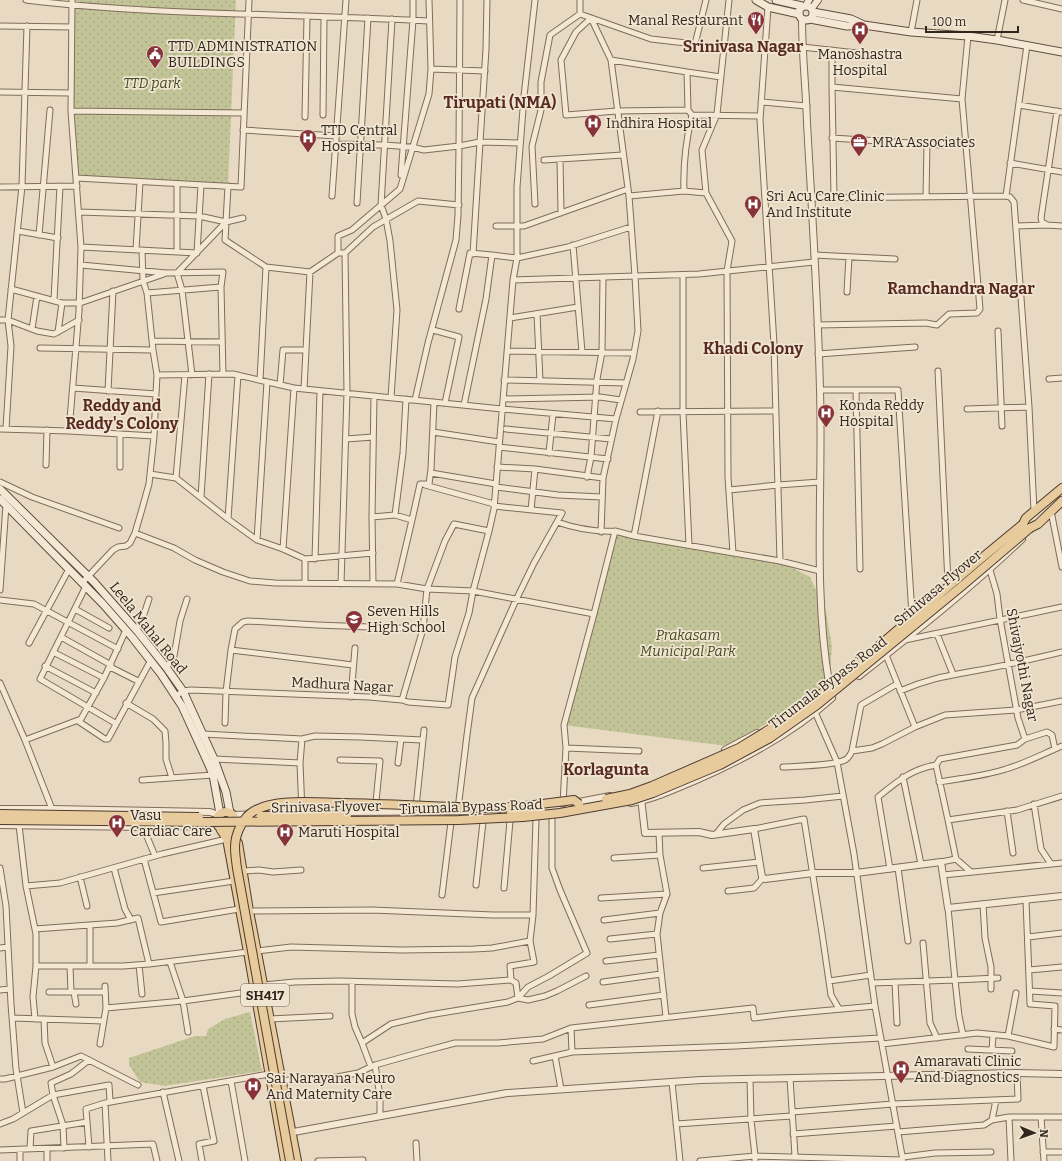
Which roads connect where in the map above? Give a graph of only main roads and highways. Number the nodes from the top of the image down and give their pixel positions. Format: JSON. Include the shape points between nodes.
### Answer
{"nodes":[{"id":1,"x":757,"y":0,"type":"edge"},
{"id":2,"x":776,"y":0,"type":"edge"},
{"id":3,"x":807,"y":11,"type":"edge"},
{"id":4,"x":1062,"y":52,"type":"edge"},
{"id":5,"x":1062,"y":488,"type":"edge"},
{"id":6,"x":0,"y":489,"type":"edge"},
{"id":7,"x":0,"y":499,"type":"edge"},
{"id":8,"x":1062,"y":501,"type":"edge"},
{"id":9,"x":1029,"y":524,"type":"junction"},
{"id":10,"x":579,"y":804,"type":"junction"},
{"id":11,"x":0,"y":814,"type":"edge"},
{"id":12,"x":219,"y":814,"type":"junction"},
{"id":13,"x":232,"y":814,"type":"junction"},
{"id":14,"x":0,"y":820,"type":"edge"},
{"id":15,"x":226,"y":828,"type":"junction"},
{"id":16,"x":285,"y":1161,"type":"edge"},
{"id":17,"x":290,"y":1161,"type":"edge"},
{"id":18,"x":297,"y":1161,"type":"edge"}],
"edges":[{"from":1,"to":3,"type":"main road","via":[[768,7]]},
{"from":2,"to":3,"type":"main road"},
{"from":3,"to":4,"type":"main road","via":[[847,26],[864,25],[911,32],[968,36]]},
{"from":5,"to":9,"type":"main road","name":"Tirumala Bypass Road","via":[[1034,511]]},
{"from":6,"to":13,"type":"main road","name":"Leela Mahal Road","via":[[88,577],[187,691],[214,758]]},
{"from":7,"to":12,"type":"main road","name":"Leela Mahal Road","via":[[84,584],[151,660],[182,706],[212,775]]},
{"from":8,"to":9,"type":"main road","name":"Tirumala Bypass Road"},
{"from":9,"to":10,"type":"main road","name":"Srinivasa Flyover","bridge":true,"via":[[977,562],[834,684],[778,724],[739,748],[652,786],[630,794]]},
{"from":9,"to":14,"type":"main road","name":"Srinivasa Flyover","bridge":true,"via":[[962,586],[817,705],[770,738],[720,766],[653,794],[560,813],[459,820]]},
{"from":10,"to":11,"type":"main road","name":"Srinivasa Flyover","bridge":true,"via":[[477,815],[208,817]]},
{"from":10,"to":17,"type":"main road","name":"Srinivasa Flyover","bridge":true,"via":[[574,800],[490,808],[282,803],[253,811],[245,819],[238,832],[235,846],[237,868]]},
{"from":12,"to":13,"type":"main road"},
{"from":12,"to":15,"type":"main road","via":[[217,820]]},
{"from":13,"to":15,"type":"main road","via":[[235,822]]},
{"from":15,"to":16,"type":"main road","number":"SH417"},
{"from":15,"to":18,"type":"main road","number":"SH417","via":[[238,844]]}]}
